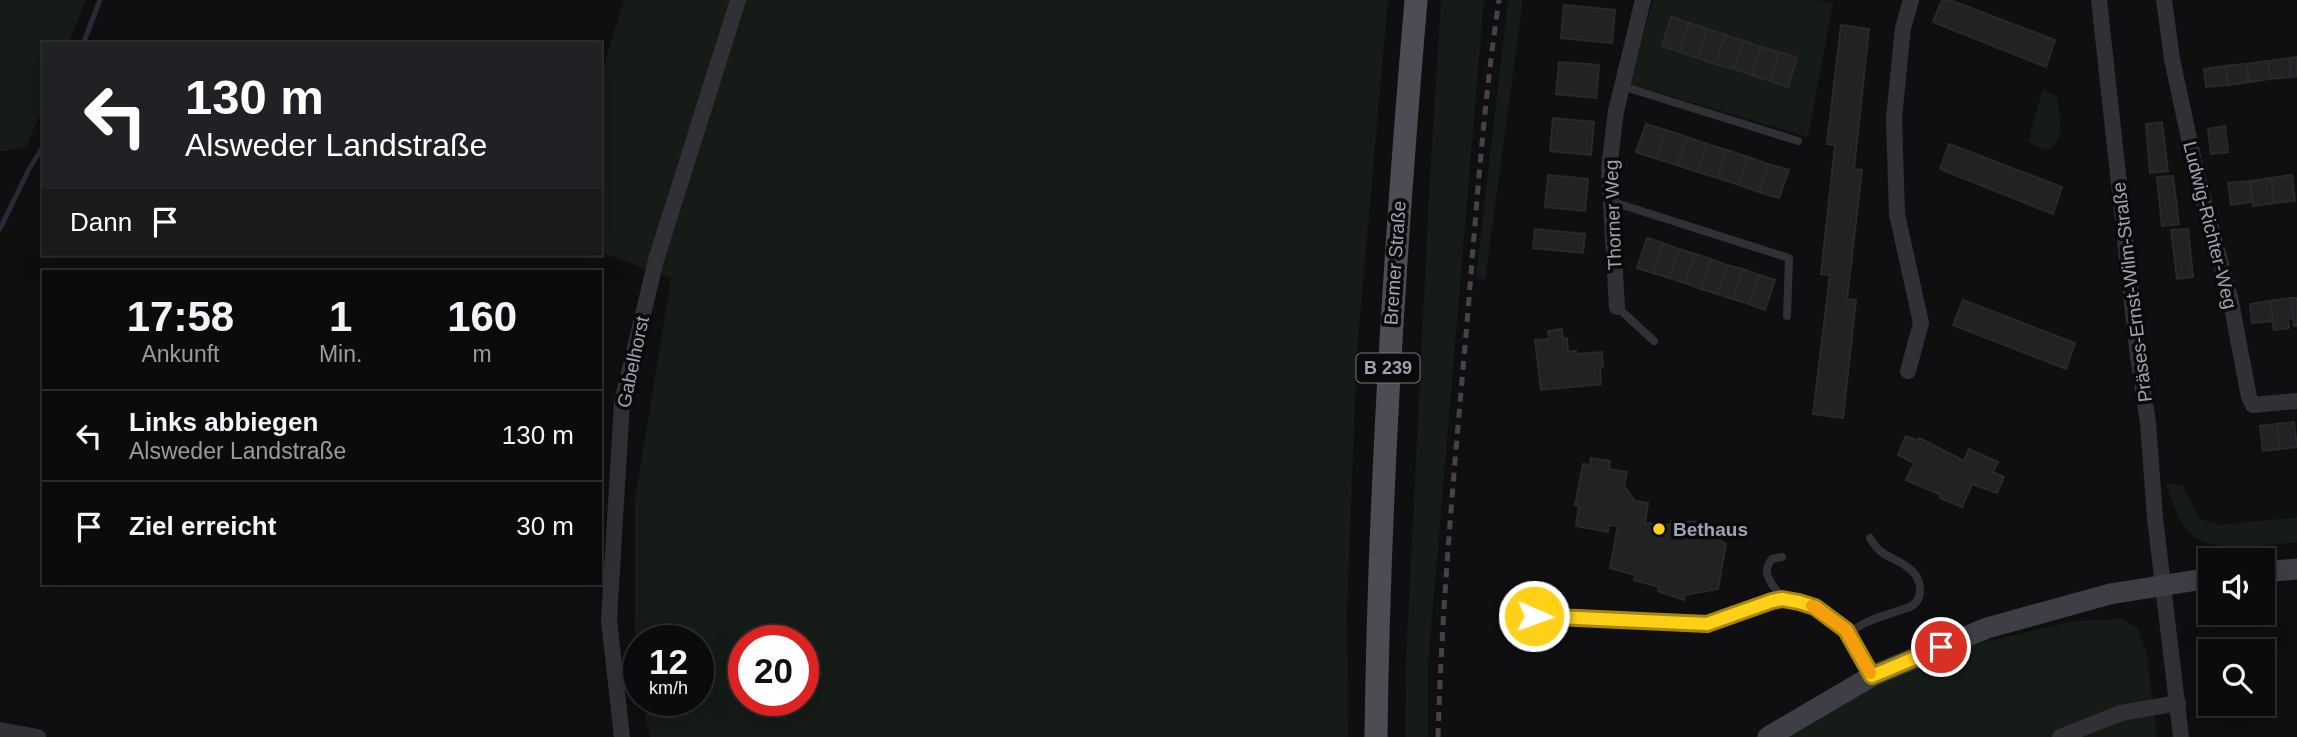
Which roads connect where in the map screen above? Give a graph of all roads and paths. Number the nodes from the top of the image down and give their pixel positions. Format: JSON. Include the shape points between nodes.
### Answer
{"nodes":[{"id":1,"x":738,"y":0,"type":"edge"},
{"id":2,"x":1416,"y":0,"type":"edge"},
{"id":3,"x":1643,"y":0,"type":"edge"},
{"id":4,"x":1911,"y":0,"type":"edge"},
{"id":5,"x":2099,"y":0,"type":"edge"},
{"id":6,"x":2164,"y":0,"type":"edge"},
{"id":7,"x":1622,"y":86,"type":"junction"},
{"id":8,"x":1798,"y":141,"type":"dead end"},
{"id":9,"x":1610,"y":201,"type":"junction"},
{"id":10,"x":1617,"y":307,"type":"joint"},
{"id":11,"x":1787,"y":316,"type":"dead end"},
{"id":12,"x":1654,"y":341,"type":"dead end"},
{"id":13,"x":1908,"y":371,"type":"dead end"},
{"id":14,"x":2297,"y":401,"type":"edge"},
{"id":15,"x":1870,"y":538,"type":"dead end"},
{"id":16,"x":1782,"y":557,"type":"dead end"},
{"id":17,"x":2297,"y":569,"type":"edge"},
{"id":18,"x":2275,"y":571,"type":"edge"},
{"id":19,"x":2198,"y":580,"type":"edge"},
{"id":20,"x":2164,"y":585,"type":"junction"},
{"id":21,"x":1782,"y":599,"type":"junction"},
{"id":22,"x":1534,"y":616,"type":"dead end"},
{"id":23,"x":1848,"y":634,"type":"junction"},
{"id":24,"x":1872,"y":676,"type":"junction"},
{"id":25,"x":2178,"y":703,"type":"junction"},
{"id":26,"x":0,"y":730,"type":"edge"},
{"id":27,"x":38,"y":737,"type":"edge"},
{"id":28,"x":622,"y":737,"type":"edge"},
{"id":29,"x":1376,"y":737,"type":"edge"},
{"id":30,"x":1768,"y":737,"type":"edge"},
{"id":31,"x":2060,"y":737,"type":"edge"},
{"id":32,"x":2181,"y":737,"type":"edge"}],
"edges":[{"from":1,"to":28,"type":"street","name":"Gabelhorst","via":[[656,261],[622,402],[609,620]]},
{"from":2,"to":29,"type":"main road","name":"Bremer Straße","number":"B 239","via":[[1392,298]]},
{"from":3,"to":7,"type":"street","name":"Thorner Weg"},
{"from":4,"to":13,"type":"street","via":[[1903,28],[1894,118],[1897,214],[1921,323]]},
{"from":5,"to":20,"type":"street","name":"Präses-Ernst-Wilm-Straße"},
{"from":6,"to":14,"type":"street","name":"Ludwig-Richter-Weg","via":[[2197,176],[2230,297],[2249,397],[2253,404],[2263,405]]},
{"from":7,"to":8,"type":"lane"},
{"from":7,"to":9,"type":"street","name":"Thorner Weg","via":[[1609,169]]},
{"from":9,"to":10,"type":"street","name":"Thorner Weg"},
{"from":9,"to":11,"type":"lane","via":[[1789,258]]},
{"from":10,"to":12,"type":"lane"},
{"from":15,"to":23,"type":"lane","via":[[1877,550],[1916,576],[1919,599],[1912,607],[1865,623]]},
{"from":16,"to":21,"type":"lane","via":[[1772,559],[1766,571]]},
{"from":17,"to":18,"type":"main road"},
{"from":19,"to":20,"type":"main road"},
{"from":20,"to":24,"type":"main road","via":[[2110,594],[1987,628]]},
{"from":20,"to":25,"type":"street","name":"Präses-Ernst-Wilm-Straße"},
{"from":21,"to":22,"type":"lane","via":[[1707,624]]},
{"from":21,"to":23,"type":"lane","via":[[1815,607]]},
{"from":23,"to":24,"type":"lane"},
{"from":24,"to":30,"type":"main road"},
{"from":25,"to":31,"type":"street","via":[[2121,713]]},
{"from":25,"to":32,"type":"street","name":"Präses-Ernst-Wilm-Straße"},
{"from":26,"to":27,"type":"street"}]}
